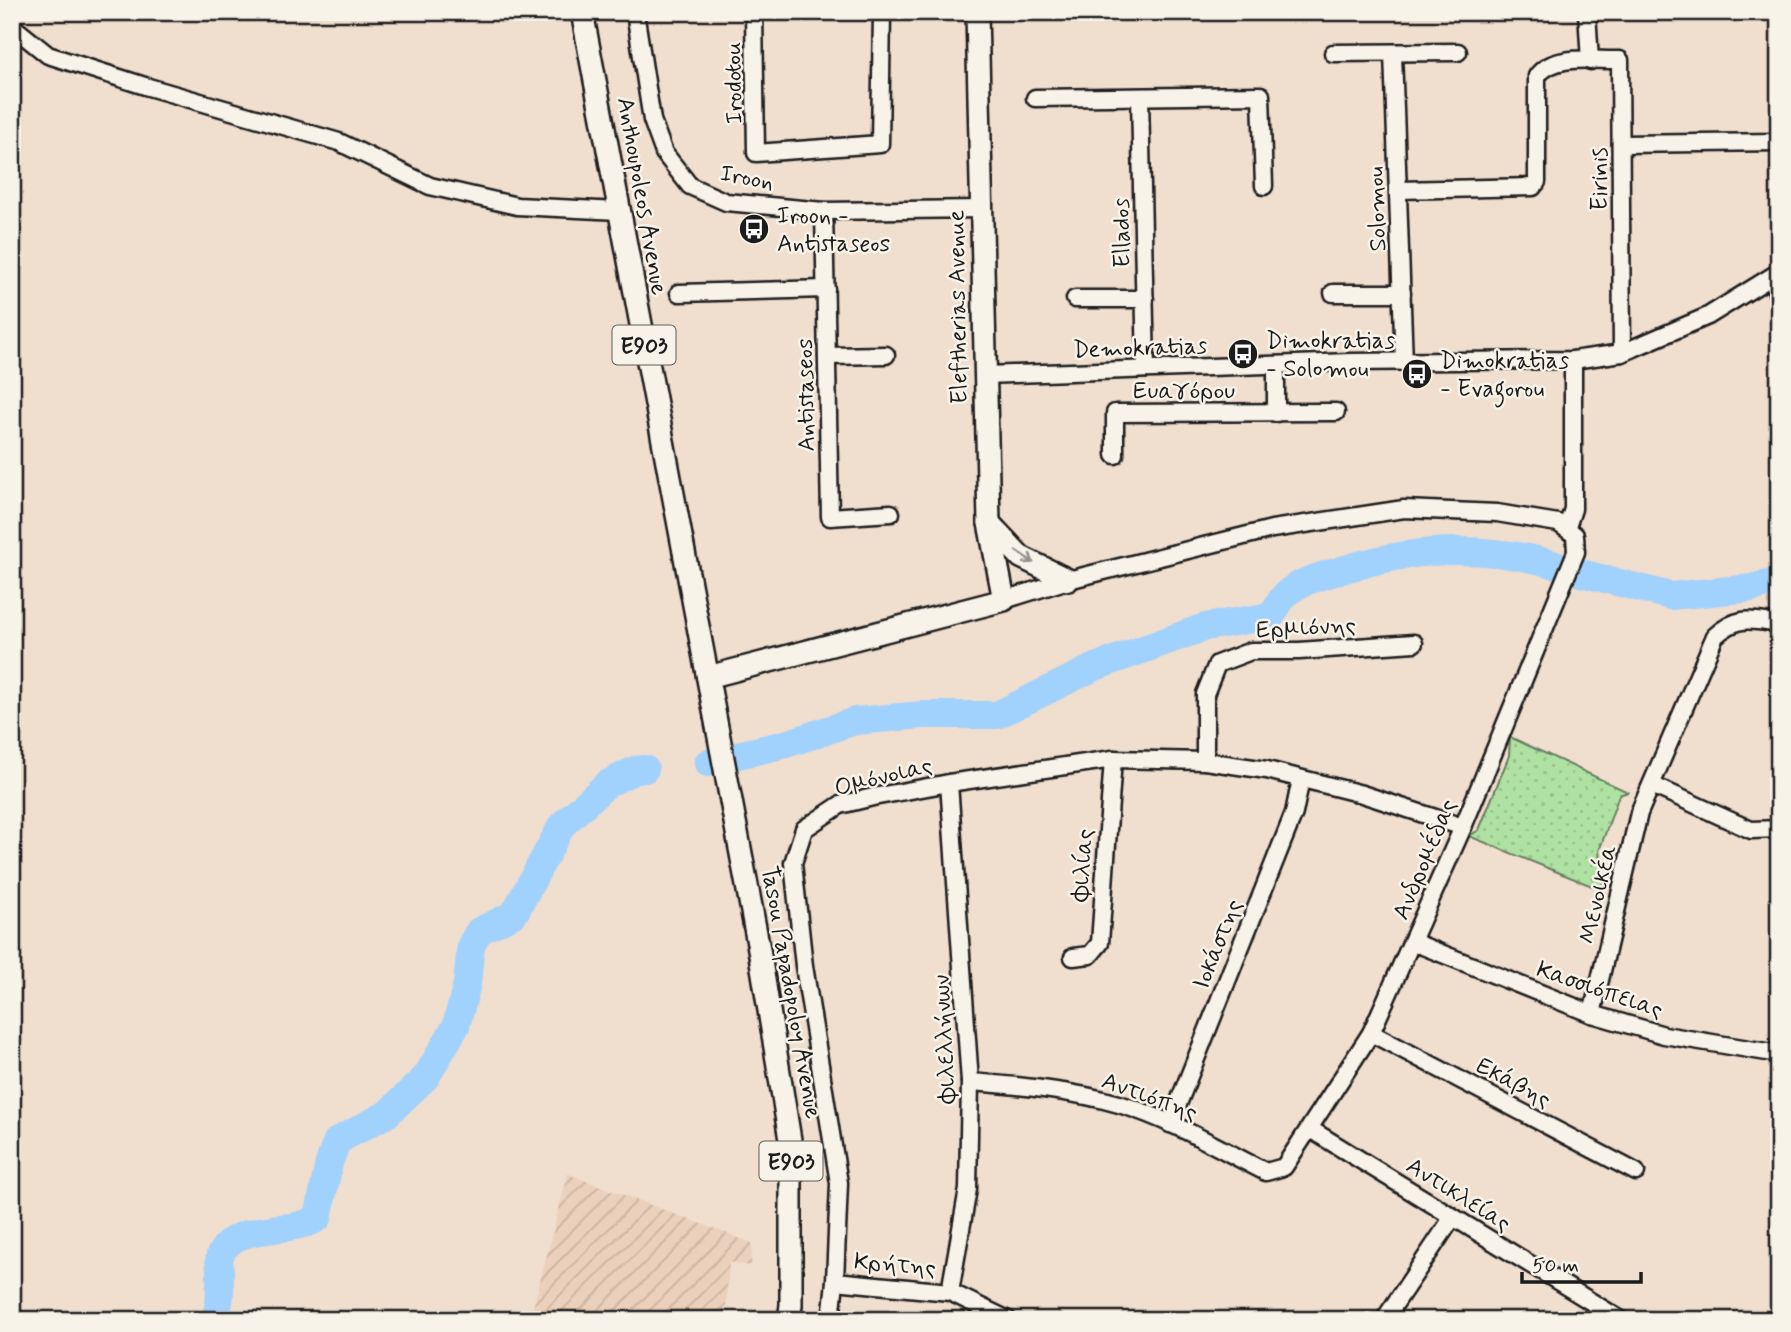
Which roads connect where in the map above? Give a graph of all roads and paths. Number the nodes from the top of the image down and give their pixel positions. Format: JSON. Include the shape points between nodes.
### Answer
{"nodes":[{"id":1,"x":582,"y":12,"type":"edge"},
{"id":2,"x":635,"y":12,"type":"edge"},
{"id":3,"x":754,"y":12,"type":"edge"},
{"id":4,"x":882,"y":12,"type":"edge"},
{"id":5,"x":977,"y":12,"type":"edge"},
{"id":6,"x":1587,"y":12,"type":"edge"},
{"id":7,"x":12,"y":26,"type":"edge"},
{"id":8,"x":1458,"y":52,"type":"dead end"},
{"id":9,"x":1333,"y":53,"type":"dead end"},
{"id":10,"x":1393,"y":53,"type":"junction"},
{"id":11,"x":1590,"y":61,"type":"junction"},
{"id":12,"x":1140,"y":97,"type":"junction"},
{"id":13,"x":1035,"y":98,"type":"dead end"},
{"id":14,"x":1779,"y":142,"type":"edge"},
{"id":15,"x":1622,"y":144,"type":"junction"},
{"id":16,"x":1264,"y":186,"type":"dead end"},
{"id":17,"x":1398,"y":190,"type":"junction"},
{"id":18,"x":982,"y":209,"type":"junction"},
{"id":19,"x":619,"y":211,"type":"junction"},
{"id":20,"x":824,"y":211,"type":"junction"},
{"id":21,"x":1776,"y":274,"type":"edge"},
{"id":22,"x":826,"y":289,"type":"junction"},
{"id":23,"x":678,"y":293,"type":"dead end"},
{"id":24,"x":1333,"y":293,"type":"dead end"},
{"id":25,"x":1402,"y":293,"type":"junction"},
{"id":26,"x":1075,"y":299,"type":"dead end"},
{"id":27,"x":1145,"y":299,"type":"junction"},
{"id":28,"x":1779,"y":300,"type":"edge"},
{"id":29,"x":1622,"y":352,"type":"junction"},
{"id":30,"x":886,"y":355,"type":"dead end"},
{"id":31,"x":827,"y":356,"type":"junction"},
{"id":32,"x":1573,"y":360,"type":"junction"},
{"id":33,"x":1404,"y":363,"type":"junction"},
{"id":34,"x":1276,"y":365,"type":"junction"},
{"id":35,"x":1146,"y":369,"type":"junction"},
{"id":36,"x":985,"y":376,"type":"junction"},
{"id":37,"x":1336,"y":412,"type":"dead end"},
{"id":38,"x":1276,"y":413,"type":"junction"},
{"id":39,"x":1115,"y":455,"type":"dead end"},
{"id":40,"x":891,"y":513,"type":"dead end"},
{"id":41,"x":989,"y":523,"type":"junction"},
{"id":42,"x":1571,"y":531,"type":"junction"},
{"id":43,"x":1068,"y":580,"type":"junction"},
{"id":44,"x":1004,"y":600,"type":"junction"},
{"id":45,"x":1779,"y":624,"type":"edge"},
{"id":46,"x":1414,"y":643,"type":"dead end"},
{"id":47,"x":708,"y":677,"type":"junction"},
{"id":48,"x":1113,"y":760,"type":"junction"},
{"id":49,"x":1205,"y":761,"type":"junction"},
{"id":50,"x":1301,"y":779,"type":"junction"},
{"id":51,"x":950,"y":783,"type":"junction"},
{"id":52,"x":1652,"y":785,"type":"junction"},
{"id":53,"x":1463,"y":827,"type":"junction"},
{"id":54,"x":1779,"y":829,"type":"edge"},
{"id":55,"x":1413,"y":943,"type":"junction"},
{"id":56,"x":1073,"y":957,"type":"dead end"},
{"id":57,"x":1592,"y":1014,"type":"junction"},
{"id":58,"x":1371,"y":1033,"type":"junction"},
{"id":59,"x":1779,"y":1054,"type":"edge"},
{"id":60,"x":971,"y":1082,"type":"junction"},
{"id":61,"x":1170,"y":1124,"type":"junction"},
{"id":62,"x":1310,"y":1129,"type":"junction"},
{"id":63,"x":1266,"y":1172,"type":"joint"},
{"id":64,"x":1636,"y":1172,"type":"dead end"},
{"id":65,"x":1453,"y":1217,"type":"junction"},
{"id":66,"x":835,"y":1281,"type":"junction"},
{"id":67,"x":950,"y":1292,"type":"junction"},
{"id":68,"x":789,"y":1320,"type":"edge"},
{"id":69,"x":831,"y":1320,"type":"edge"},
{"id":70,"x":1007,"y":1320,"type":"edge"},
{"id":71,"x":1384,"y":1320,"type":"edge"},
{"id":72,"x":1620,"y":1320,"type":"edge"}],
"edges":[{"from":1,"to":19,"type":"main road","name":"Anthoupoleos Avenue","number":"E903"},
{"from":2,"to":20,"type":"street","name":"Iroon","via":[[652,120],[664,153],[690,186],[726,202]]},
{"from":3,"to":4,"type":"street","name":"Irodotou","via":[[756,153],[880,144]]},
{"from":5,"to":18,"type":"main road","name":"Eleftherias Avenue"},
{"from":6,"to":11,"type":"street"},
{"from":7,"to":19,"type":"street","via":[[48,55],[339,142],[430,186],[517,206]]},
{"from":8,"to":10,"type":"street"},
{"from":9,"to":10,"type":"street"},
{"from":10,"to":17,"type":"street","name":"Solomou"},
{"from":11,"to":15,"type":"street","name":"Eirinis","via":[[1620,60]]},
{"from":11,"to":17,"type":"street","name":"Eirinis","via":[[1552,63],[1537,76],[1537,182],[1533,187]]},
{"from":12,"to":13,"type":"street"},
{"from":12,"to":16,"type":"street","via":[[1261,95]]},
{"from":12,"to":27,"type":"street","name":"Ellados"},
{"from":14,"to":15,"type":"street"},
{"from":15,"to":29,"type":"street","name":"Eirinis"},
{"from":17,"to":25,"type":"street","name":"Solomou"},
{"from":18,"to":20,"type":"street","name":"Iroon"},
{"from":18,"to":36,"type":"main road","name":"Eleftherias Avenue"},
{"from":19,"to":47,"type":"main road","name":"Anthoupoleos Avenue","number":"E903"},
{"from":20,"to":22,"type":"street","name":"Antistaseos"},
{"from":21,"to":28,"type":"street"},
{"from":21,"to":29,"type":"street","name":"Demokratias","via":[[1708,316]]},
{"from":22,"to":23,"type":"street"},
{"from":22,"to":31,"type":"street","name":"Antistaseos"},
{"from":24,"to":25,"type":"street"},
{"from":25,"to":33,"type":"street","name":"Solomou"},
{"from":26,"to":27,"type":"street"},
{"from":27,"to":35,"type":"street","name":"Ellados"},
{"from":29,"to":32,"type":"street","name":"Demokratias"},
{"from":30,"to":31,"type":"street"},
{"from":31,"to":40,"type":"street","name":"Antistaseos","via":[[831,517]]},
{"from":32,"to":33,"type":"street","name":"Demokratias"},
{"from":32,"to":42,"type":"street","name":"Ανδρομέδας"},
{"from":33,"to":34,"type":"street","name":"Demokratias"},
{"from":34,"to":35,"type":"street","name":"Demokratias"},
{"from":34,"to":38,"type":"street"},
{"from":35,"to":36,"type":"street","name":"Demokratias"},
{"from":36,"to":41,"type":"main road","name":"Eleftherias Avenue"},
{"from":37,"to":38,"type":"street","name":"Ευαγόρου"},
{"from":38,"to":39,"type":"street","name":"Ευαγόρου","via":[[1115,414]]},
{"from":41,"to":43,"type":"main road","one_way":true,"via":[[1021,557]]},
{"from":41,"to":44,"type":"main road","name":"Eleftherias Avenue"},
{"from":42,"to":43,"type":"street","via":[[1558,523],[1497,513],[1404,509],[1272,529]]},
{"from":42,"to":53,"type":"street","name":"Ανδρομέδας","via":[[1576,552]]},
{"from":43,"to":44,"type":"street"},
{"from":44,"to":47,"type":"main road"},
{"from":45,"to":52,"type":"street","name":"Μενοικέα","via":[[1744,619],[1728,624],[1715,636]]},
{"from":46,"to":49,"type":"street","name":"Ερμιόνης","via":[[1251,651],[1217,664],[1205,694]]},
{"from":47,"to":68,"type":"main road","name":"Tasou Papadopoloy Avenue","number":"E903","via":[[792,1146]]},
{"from":48,"to":49,"type":"street","name":"Ομόνοιας"},
{"from":48,"to":51,"type":"street","name":"Ομόνοιας"},
{"from":48,"to":56,"type":"street","name":"Φιλίας","via":[[1100,943],[1090,955]]},
{"from":49,"to":50,"type":"street","name":"Ομόνοιας"},
{"from":50,"to":53,"type":"street","name":"Ομόνοιας"},
{"from":50,"to":61,"type":"street","name":"Ιοκάστης","via":[[1294,813]]},
{"from":51,"to":60,"type":"street","name":"Φιλελλήνων"},
{"from":51,"to":66,"type":"street","name":"Ομόνοιας","via":[[841,805],[804,829],[793,863],[838,1183]]},
{"from":52,"to":54,"type":"street","via":[[1751,830]]},
{"from":52,"to":57,"type":"street","name":"Μενοικέα","via":[[1639,813]]},
{"from":53,"to":55,"type":"street","name":"Ανδρομέδας"},
{"from":55,"to":57,"type":"street","name":"Κασσιόπειας"},
{"from":55,"to":58,"type":"street","name":"Ανδρομέδας"},
{"from":57,"to":59,"type":"street","name":"Κασσιόπειας","via":[[1664,1035]]},
{"from":58,"to":62,"type":"street","name":"Ανδρομέδας"},
{"from":58,"to":64,"type":"street","name":"Εκάβης"},
{"from":60,"to":61,"type":"street","name":"Αντιόπης","via":[[1040,1087],[1106,1101]]},
{"from":60,"to":67,"type":"street","name":"Φιλελλήνων","via":[[968,1189]]},
{"from":61,"to":63,"type":"street","name":"Αντιόπης"},
{"from":62,"to":63,"type":"street","name":"Ανδρομέδας","via":[[1284,1167]]},
{"from":62,"to":65,"type":"street","name":"Αντικλείας"},
{"from":65,"to":71,"type":"street"},
{"from":65,"to":72,"type":"street","name":"Αντικλείας"},
{"from":66,"to":67,"type":"street","name":"Κρήτης"},
{"from":66,"to":69,"type":"street","name":"Ομόνοιας"},
{"from":67,"to":70,"type":"street"}]}
